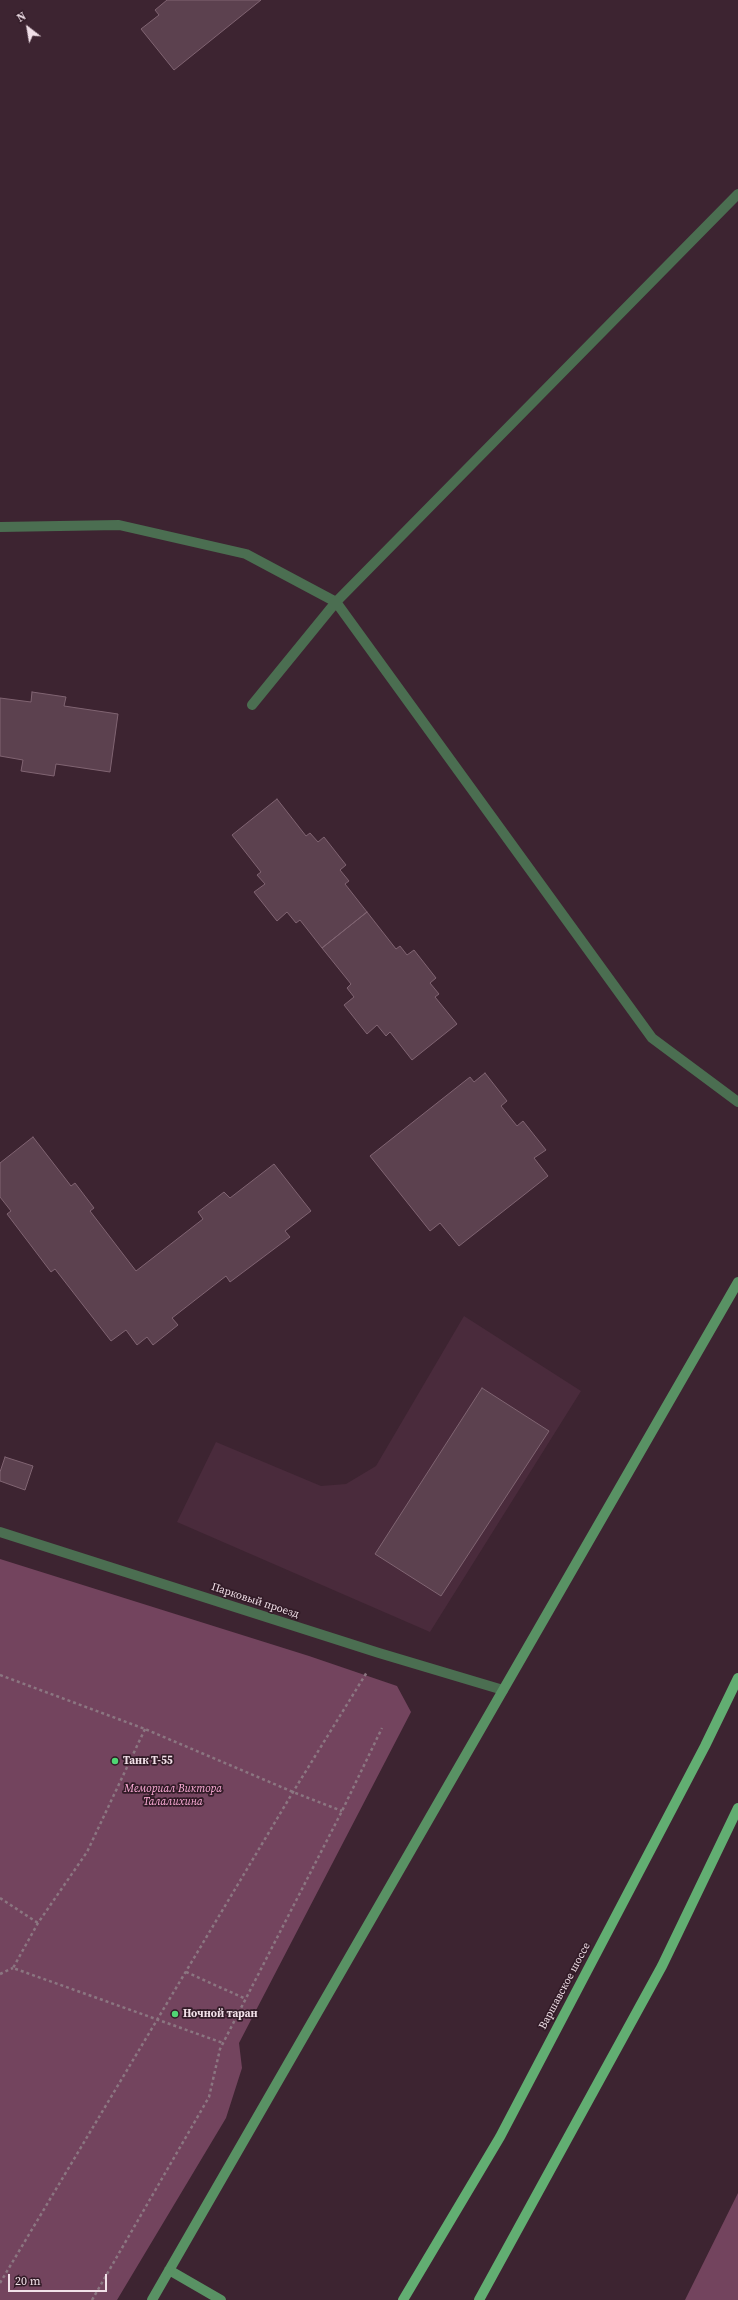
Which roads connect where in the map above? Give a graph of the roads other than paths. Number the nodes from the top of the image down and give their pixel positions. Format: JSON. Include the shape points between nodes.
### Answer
{"nodes":[{"id":1,"x":738,"y":194,"type":"edge"},
{"id":2,"x":0,"y":527,"type":"edge"},
{"id":3,"x":336,"y":602,"type":"junction"},
{"id":4,"x":252,"y":705,"type":"dead end"},
{"id":5,"x":738,"y":1102,"type":"edge"},
{"id":6,"x":738,"y":1282,"type":"edge"},
{"id":7,"x":0,"y":1532,"type":"edge"},
{"id":8,"x":738,"y":1678,"type":"edge"},
{"id":9,"x":503,"y":1690,"type":"junction"},
{"id":10,"x":738,"y":1808,"type":"edge"},
{"id":11,"x":170,"y":2270,"type":"junction"},
{"id":12,"x":152,"y":2300,"type":"edge"},
{"id":13,"x":221,"y":2300,"type":"edge"},
{"id":14,"x":403,"y":2300,"type":"edge"},
{"id":15,"x":479,"y":2300,"type":"edge"}],
"edges":[{"from":1,"to":3,"type":"street"},
{"from":2,"to":3,"type":"street","via":[[119,525],[246,554]]},
{"from":3,"to":4,"type":"street"},
{"from":3,"to":5,"type":"street","via":[[652,1038]]},
{"from":6,"to":9,"type":"main road"},
{"from":7,"to":9,"type":"street","name":"Парковый проезд"},
{"from":8,"to":14,"type":"main road","name":"Варшавское шоссе","via":[[705,1746],[500,2137]]},
{"from":9,"to":11,"type":"main road"},
{"from":10,"to":15,"type":"main road","via":[[662,1966]]},
{"from":11,"to":12,"type":"main road"},
{"from":11,"to":13,"type":"main road"}]}
